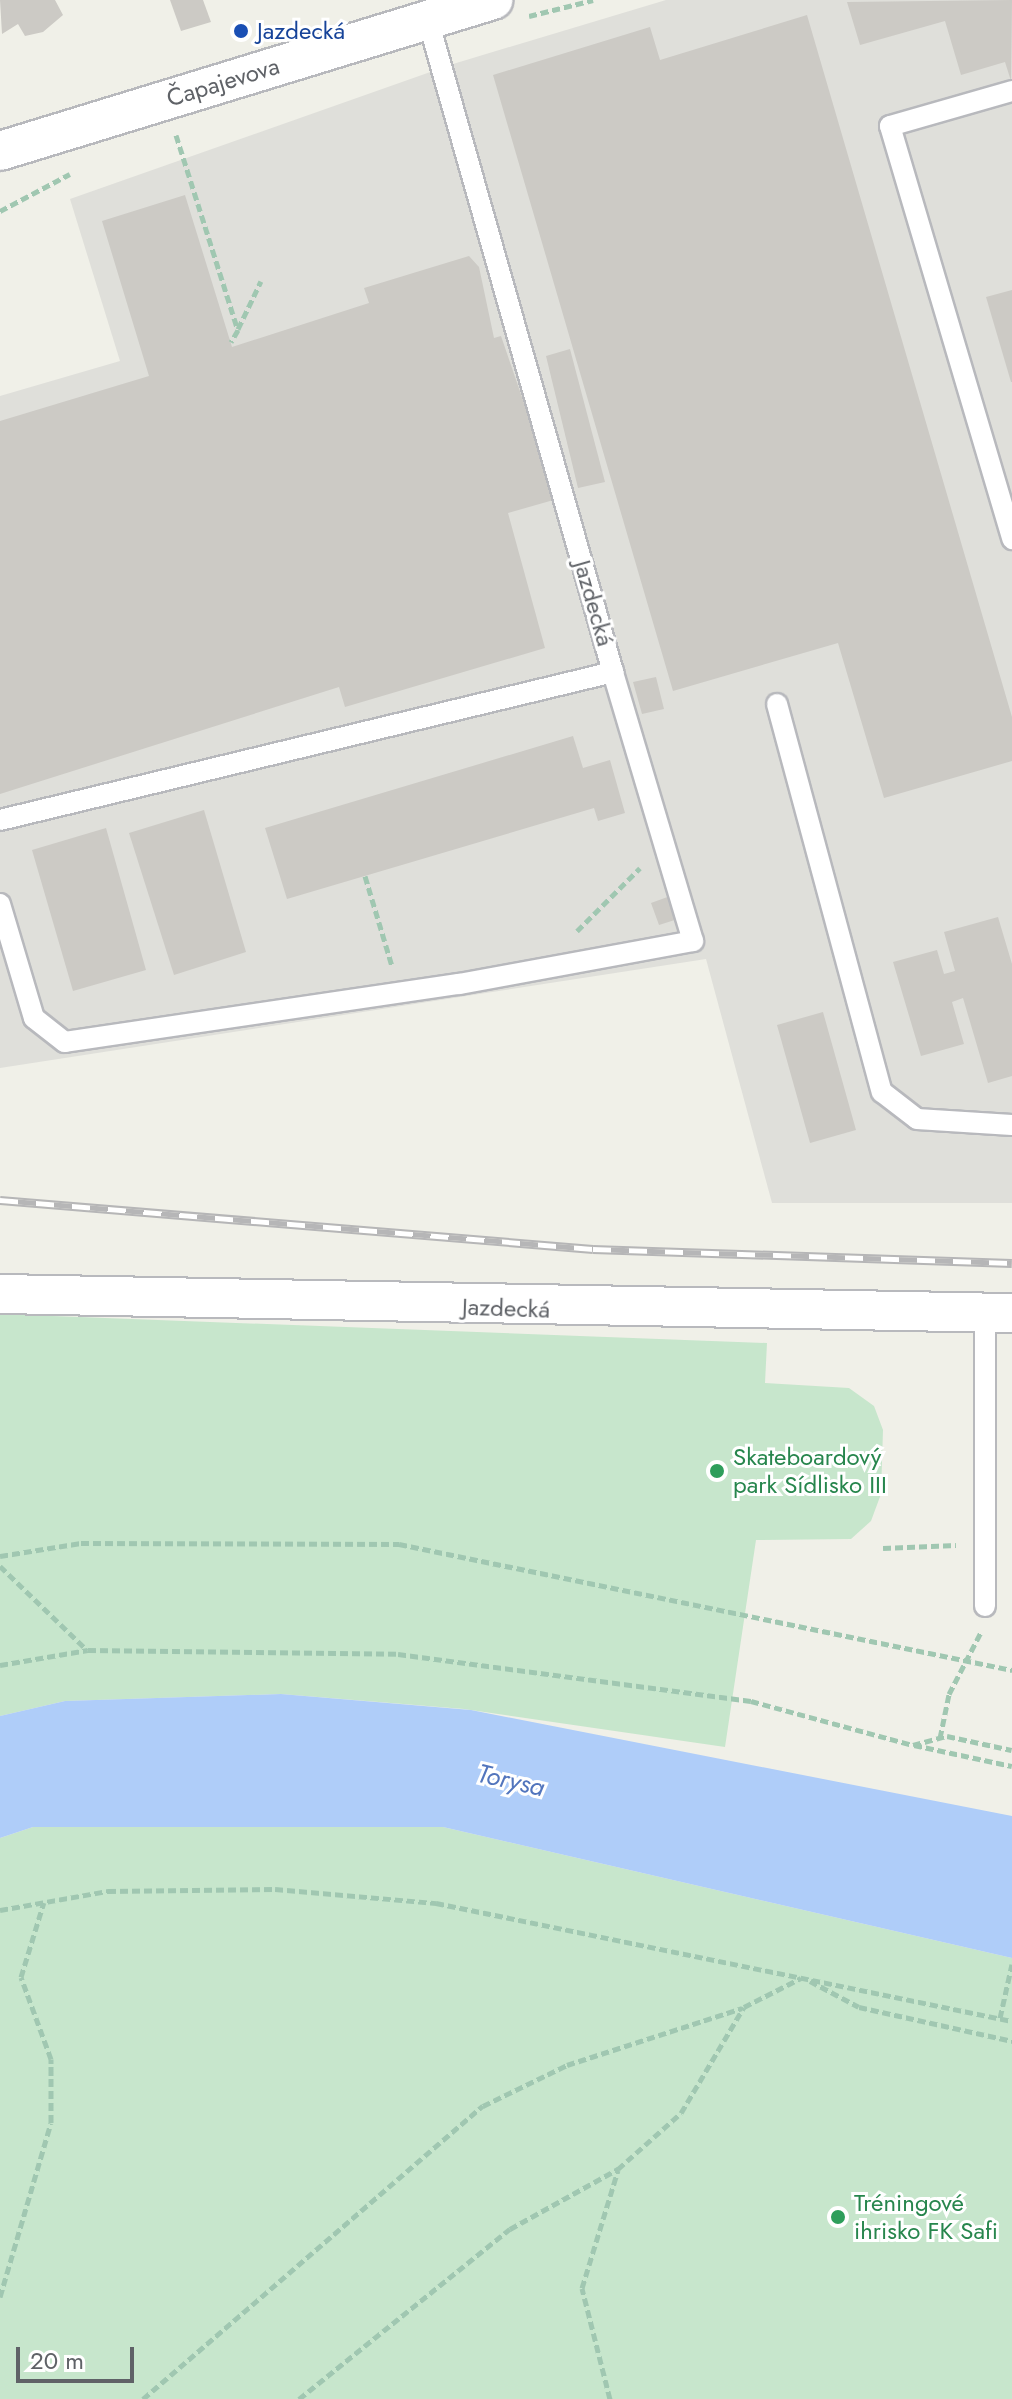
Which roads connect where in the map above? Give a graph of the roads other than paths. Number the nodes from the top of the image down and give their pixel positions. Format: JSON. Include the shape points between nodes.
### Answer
{"nodes":[{"id":1,"x":493,"y":0,"type":"edge"},
{"id":2,"x":428,"y":20,"type":"junction"},
{"id":3,"x":1012,"y":91,"type":"edge"},
{"id":4,"x":0,"y":151,"type":"edge"},
{"id":5,"x":1012,"y":539,"type":"edge"},
{"id":6,"x":613,"y":672,"type":"junction"},
{"id":7,"x":777,"y":704,"type":"dead end"},
{"id":8,"x":0,"y":820,"type":"edge"},
{"id":9,"x":0,"y":904,"type":"edge"},
{"id":10,"x":1012,"y":1125,"type":"edge"},
{"id":11,"x":0,"y":1294,"type":"edge"},
{"id":12,"x":999,"y":1313,"type":"edge"},
{"id":13,"x":985,"y":1606,"type":"dead end"}],
"edges":[{"from":1,"to":2,"type":"street","name":"Čapajevova"},
{"from":2,"to":4,"type":"street","name":"Čapajevova"},
{"from":2,"to":6,"type":"lane","name":"Jazdecká"},
{"from":3,"to":5,"type":"lane","via":[[890,126]]},
{"from":6,"to":8,"type":"lane","name":"Jazdecká"},
{"from":6,"to":9,"type":"lane","via":[[693,941],[401,993],[65,1042],[34,1018]]},
{"from":7,"to":10,"type":"lane","via":[[882,1092],[917,1119]]},
{"from":11,"to":12,"type":"street","name":"Jazdecká"},
{"from":12,"to":13,"type":"lane"}]}
